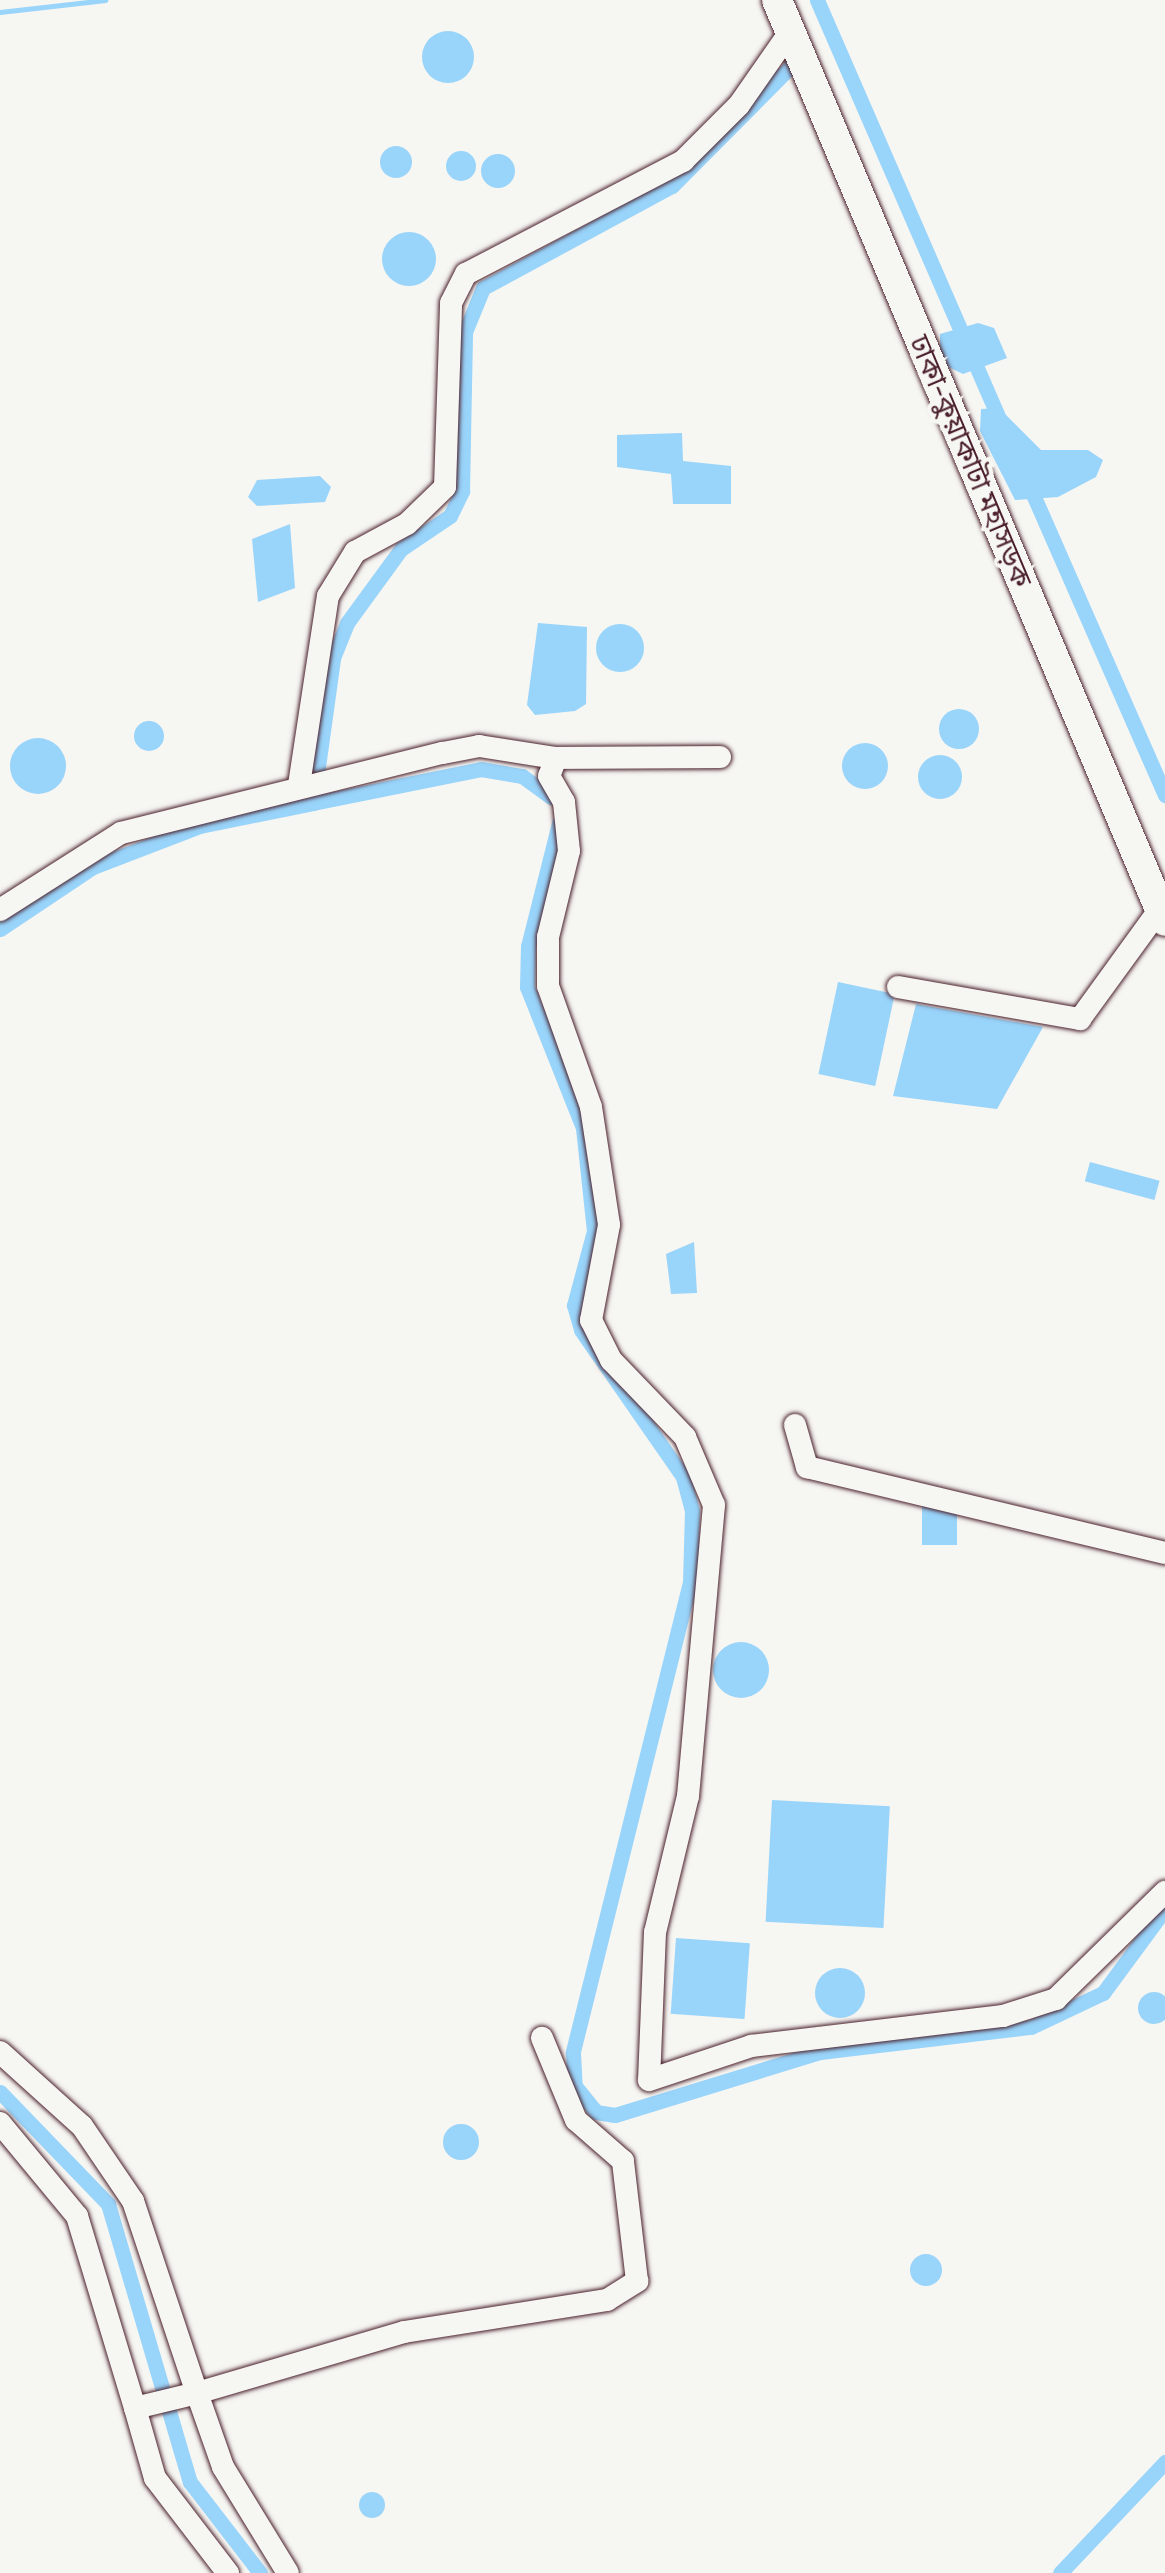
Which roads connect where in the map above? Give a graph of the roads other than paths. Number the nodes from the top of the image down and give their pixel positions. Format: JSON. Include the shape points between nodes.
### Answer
{"nodes":[{"id":1,"x":778,"y":0,"type":"edge"},
{"id":2,"x":790,"y":32,"type":"junction"},
{"id":3,"x":720,"y":757,"type":"dead end"},
{"id":4,"x":556,"y":758,"type":"junction"},
{"id":5,"x":299,"y":785,"type":"junction"},
{"id":6,"x":1160,"y":896,"type":"edge"},
{"id":7,"x":0,"y":910,"type":"edge"},
{"id":8,"x":898,"y":987,"type":"dead end"},
{"id":9,"x":795,"y":1425,"type":"dead end"},
{"id":10,"x":1165,"y":1553,"type":"edge"},
{"id":11,"x":1165,"y":1892,"type":"edge"},
{"id":12,"x":542,"y":2038,"type":"dead end"},
{"id":13,"x":0,"y":2052,"type":"edge"},
{"id":14,"x":0,"y":2123,"type":"edge"},
{"id":15,"x":191,"y":2395,"type":"junction"},
{"id":16,"x":144,"y":2406,"type":"junction"},
{"id":17,"x":228,"y":2573,"type":"edge"},
{"id":18,"x":288,"y":2573,"type":"edge"}],
"edges":[{"from":1,"to":2,"type":"main road","name":"ঢাকা-কুয়াকাটা মহাসড়ক"},
{"from":2,"to":5,"type":"street","via":[[739,105],[683,161],[466,274],[451,302],[445,487],[407,524],[355,552],[328,596]]},
{"from":2,"to":6,"type":"main road","name":"ঢাকা-কুয়াকাটা মহাসড়ক"},
{"from":3,"to":4,"type":"street"},
{"from":4,"to":5,"type":"street","via":[[480,746]]},
{"from":4,"to":11,"type":"street","via":[[549,776],[564,802],[569,851],[548,937],[548,986],[592,1108],[608,1215],[591,1320],[611,1360],[685,1438],[714,1506],[688,1796],[656,1932],[649,2080],[751,2046],[1004,2016],[1056,1999]]},
{"from":5,"to":7,"type":"street","via":[[121,833]]},
{"from":6,"to":8,"type":"street","via":[[1080,1019]]},
{"from":9,"to":10,"type":"street","via":[[807,1468]]},
{"from":12,"to":15,"type":"street","via":[[576,2120],[623,2161],[637,2281],[607,2300],[404,2332]]},
{"from":13,"to":15,"type":"street","via":[[82,2126],[133,2201]]},
{"from":14,"to":16,"type":"street","via":[[76,2216]]},
{"from":15,"to":16,"type":"street"},
{"from":15,"to":18,"type":"street","via":[[217,2454]]},
{"from":16,"to":17,"type":"street","via":[[155,2478]]}]}
